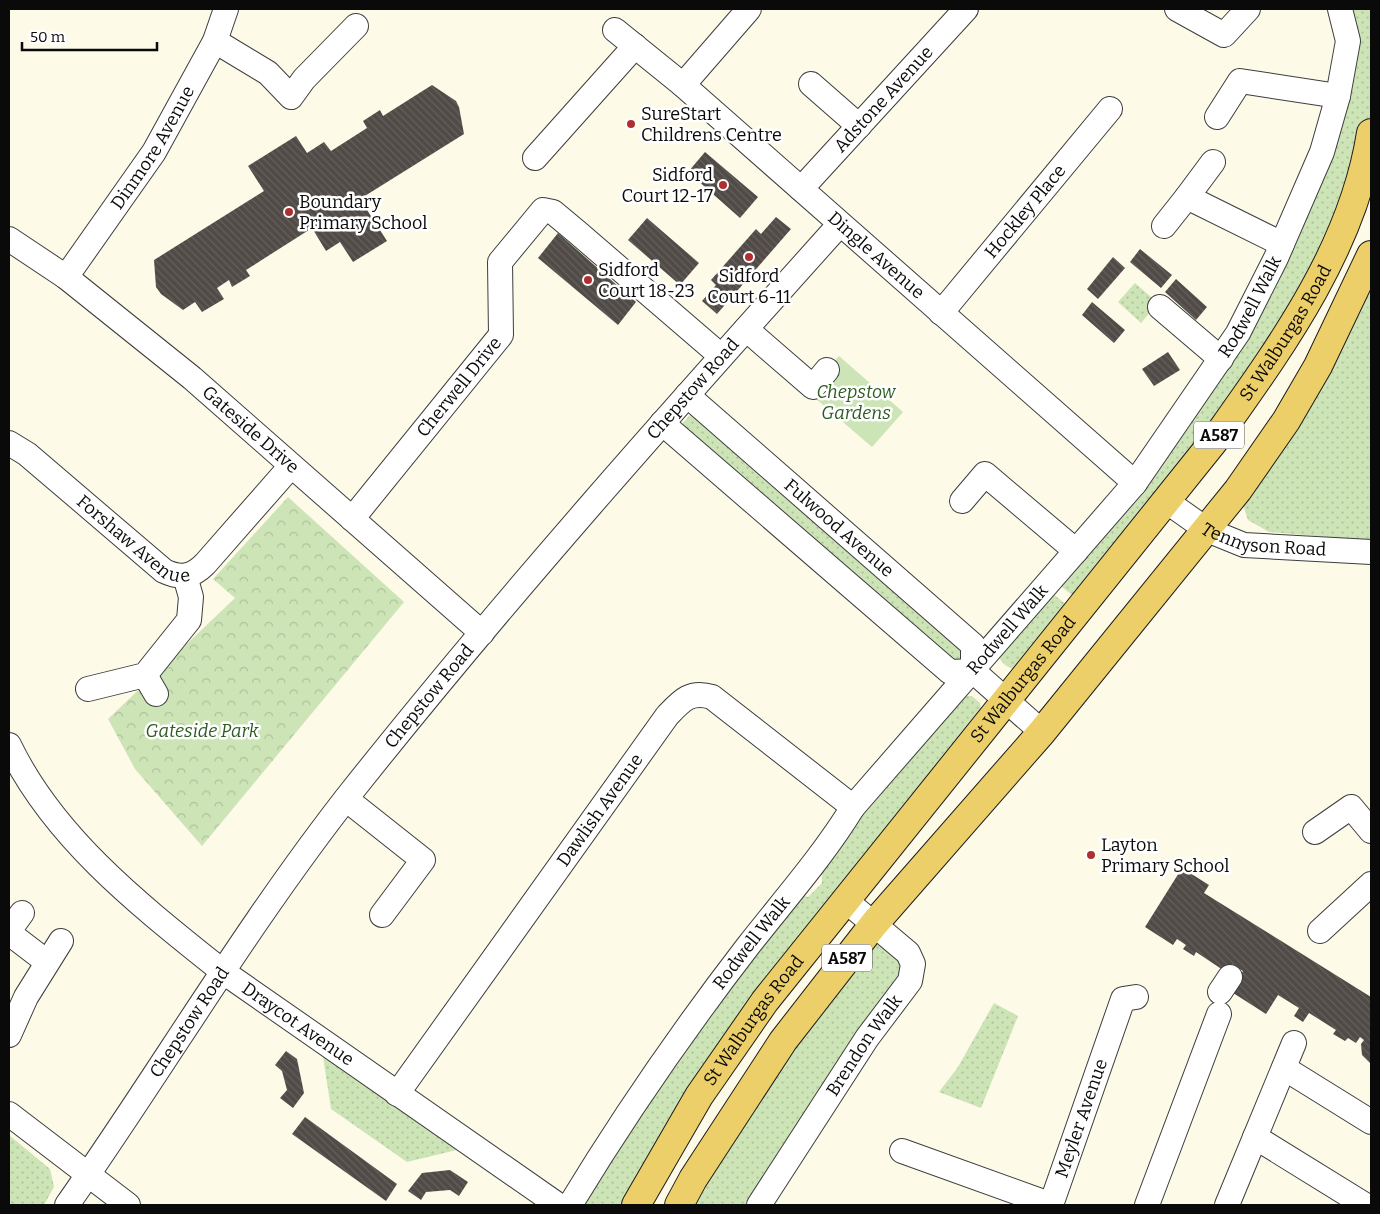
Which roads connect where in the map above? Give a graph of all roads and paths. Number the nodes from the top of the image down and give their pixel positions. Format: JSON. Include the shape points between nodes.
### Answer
{"nodes":[{"id":1,"x":226,"y":9,"type":"edge"},
{"id":2,"x":750,"y":9,"type":"edge"},
{"id":3,"x":966,"y":9,"type":"edge"},
{"id":4,"x":1177,"y":9,"type":"edge"},
{"id":5,"x":1248,"y":9,"type":"edge"},
{"id":6,"x":1340,"y":9,"type":"edge"},
{"id":7,"x":356,"y":26,"type":"dead end"},
{"id":8,"x":615,"y":30,"type":"dead end"},
{"id":9,"x":214,"y":41,"type":"junction"},
{"id":10,"x":635,"y":46,"type":"junction"},
{"id":11,"x":811,"y":84,"type":"dead end"},
{"id":12,"x":684,"y":85,"type":"junction"},
{"id":13,"x":1338,"y":96,"type":"junction"},
{"id":14,"x":1110,"y":109,"type":"dead end"},
{"id":15,"x":1217,"y":116,"type":"dead end"},
{"id":16,"x":859,"y":126,"type":"junction"},
{"id":17,"x":1371,"y":133,"type":"edge"},
{"id":18,"x":535,"y":158,"type":"dead end"},
{"id":19,"x":1212,"y":162,"type":"dead end"},
{"id":20,"x":801,"y":189,"type":"junction"},
{"id":21,"x":1187,"y":197,"type":"junction"},
{"id":22,"x":840,"y":224,"type":"junction"},
{"id":23,"x":1164,"y":226,"type":"dead end"},
{"id":24,"x":9,"y":239,"type":"edge"},
{"id":25,"x":1282,"y":244,"type":"junction"},
{"id":26,"x":1371,"y":255,"type":"edge"},
{"id":27,"x":66,"y":277,"type":"junction"},
{"id":28,"x":1160,"y":307,"type":"dead end"},
{"id":29,"x":941,"y":313,"type":"junction"},
{"id":30,"x":746,"y":329,"type":"junction"},
{"id":31,"x":721,"y":356,"type":"junction"},
{"id":32,"x":1221,"y":359,"type":"junction"},
{"id":33,"x":827,"y":370,"type":"dead end"},
{"id":34,"x":687,"y":395,"type":"junction"},
{"id":35,"x":662,"y":423,"type":"junction"},
{"id":36,"x":9,"y":443,"type":"edge"},
{"id":37,"x":291,"y":466,"type":"junction"},
{"id":38,"x":1135,"y":483,"type":"junction"},
{"id":39,"x":962,"y":501,"type":"dead end"},
{"id":40,"x":1166,"y":501,"type":"junction"},
{"id":41,"x":352,"y":519,"type":"junction"},
{"id":42,"x":1208,"y":530,"type":"junction"},
{"id":43,"x":1076,"y":552,"type":"junction"},
{"id":44,"x":1371,"y":552,"type":"edge"},
{"id":45,"x":185,"y":576,"type":"junction"},
{"id":46,"x":482,"y":633,"type":"junction"},
{"id":47,"x":974,"y":671,"type":"junction"},
{"id":48,"x":88,"y":689,"type":"dead end"},
{"id":49,"x":1006,"y":701,"type":"junction"},
{"id":50,"x":1042,"y":732,"type":"junction"},
{"id":51,"x":9,"y":745,"type":"edge"},
{"id":52,"x":346,"y":798,"type":"junction"},
{"id":53,"x":854,"y":807,"type":"junction"},
{"id":54,"x":1367,"y":816,"type":"edge"},
{"id":55,"x":1315,"y":832,"type":"dead end"},
{"id":56,"x":1371,"y":884,"type":"edge"},
{"id":57,"x":845,"y":900,"type":"junction"},
{"id":58,"x":382,"y":915,"type":"dead end"},
{"id":59,"x":874,"y":924,"type":"junction"},
{"id":60,"x":13,"y":926,"type":"edge"},
{"id":61,"x":1320,"y":930,"type":"dead end"},
{"id":62,"x":61,"y":941,"type":"dead end"},
{"id":63,"x":47,"y":962,"type":"junction"},
{"id":64,"x":222,"y":971,"type":"junction"},
{"id":65,"x":1223,"y":994,"type":"dead end"},
{"id":66,"x":1136,"y":998,"type":"dead end"},
{"id":67,"x":9,"y":1035,"type":"edge"},
{"id":68,"x":1294,"y":1043,"type":"dead end"},
{"id":69,"x":1284,"y":1068,"type":"junction"},
{"id":70,"x":397,"y":1094,"type":"junction"},
{"id":71,"x":9,"y":1114,"type":"edge"},
{"id":72,"x":1371,"y":1122,"type":"edge"},
{"id":73,"x":1255,"y":1137,"type":"junction"},
{"id":74,"x":902,"y":1151,"type":"dead end"},
{"id":75,"x":88,"y":1175,"type":"junction"},
{"id":76,"x":67,"y":1205,"type":"edge"},
{"id":77,"x":128,"y":1205,"type":"edge"},
{"id":78,"x":558,"y":1205,"type":"edge"},
{"id":79,"x":570,"y":1205,"type":"edge"},
{"id":80,"x":636,"y":1205,"type":"edge"},
{"id":81,"x":679,"y":1205,"type":"edge"},
{"id":82,"x":759,"y":1205,"type":"edge"},
{"id":83,"x":1051,"y":1205,"type":"edge"},
{"id":84,"x":1147,"y":1205,"type":"edge"},
{"id":85,"x":1227,"y":1205,"type":"edge"},
{"id":86,"x":1365,"y":1205,"type":"edge"}],
"edges":[{"from":1,"to":9,"type":"street","name":"Dinmore Avenue"},
{"from":2,"to":12,"type":"street"},
{"from":3,"to":16,"type":"street","name":"Adstone Avenue"},
{"from":4,"to":5,"type":"street","via":[[1224,35]]},
{"from":6,"to":13,"type":"street","name":"Rodwell Walk","via":[[1348,41]]},
{"from":7,"to":9,"type":"street","via":[[290,97],[268,73]]},
{"from":8,"to":10,"type":"street","name":"Dingle Avenue"},
{"from":9,"to":27,"type":"street","name":"Dinmore Avenue","via":[[143,169]]},
{"from":10,"to":12,"type":"street","name":"Dingle Avenue"},
{"from":10,"to":18,"type":"street"},
{"from":11,"to":16,"type":"street"},
{"from":12,"to":20,"type":"street","name":"Dingle Avenue"},
{"from":13,"to":15,"type":"street","via":[[1240,81]]},
{"from":13,"to":25,"type":"street","name":"Rodwell Walk","via":[[1322,152]]},
{"from":14,"to":29,"type":"street","name":"Hockley Place"},
{"from":16,"to":20,"type":"street","name":"Adstone Avenue"},
{"from":17,"to":40,"type":"main road","name":"St Walburgas Road","number":"A587","via":[[1351,211],[1294,324],[1214,441]]},
{"from":19,"to":21,"type":"street"},
{"from":20,"to":22,"type":"street","name":"Dingle Avenue"},
{"from":21,"to":23,"type":"street"},
{"from":21,"to":25,"type":"street"},
{"from":22,"to":29,"type":"street","name":"Dingle Avenue"},
{"from":22,"to":30,"type":"street","name":"Chepstow Road"},
{"from":24,"to":27,"type":"street","name":"Gateside Drive"},
{"from":25,"to":32,"type":"street","name":"Rodwell Walk","via":[[1238,334]]},
{"from":26,"to":42,"type":"main road","name":"St Walburgas Road","number":"A587","via":[[1335,334],[1286,421]]},
{"from":27,"to":37,"type":"street","name":"Gateside Drive","via":[[192,378]]},
{"from":28,"to":32,"type":"street"},
{"from":29,"to":38,"type":"street","name":"Dingle Avenue"},
{"from":30,"to":31,"type":"street","name":"Chepstow Road"},
{"from":30,"to":33,"type":"street","via":[[813,387]]},
{"from":31,"to":34,"type":"street","name":"Chepstow Road"},
{"from":31,"to":41,"type":"street","name":"Cherwell Drive","via":[[553,212],[543,210],[500,262],[501,335]]},
{"from":32,"to":38,"type":"street","name":"Rodwell Walk"},
{"from":34,"to":35,"type":"street","name":"Chepstow Road"},
{"from":34,"to":47,"type":"street","name":"Fulwood Avenue","via":[[973,645]]},
{"from":35,"to":46,"type":"street","name":"Chepstow Road"},
{"from":35,"to":47,"type":"street","name":"Fulwood Avenue","via":[[950,672]]},
{"from":36,"to":45,"type":"street","name":"Forshaw Avenue","via":[[27,454],[164,570]]},
{"from":37,"to":41,"type":"street","name":"Gateside Drive"},
{"from":37,"to":45,"type":"street","name":"Forshaw Avenue","via":[[195,574]]},
{"from":38,"to":43,"type":"street","name":"Rodwell Walk"},
{"from":39,"to":43,"type":"street","via":[[985,474]]},
{"from":40,"to":42,"type":"street","name":"Tennyson Road"},
{"from":40,"to":49,"type":"main road","name":"St Walburgas Road","number":"A587"},
{"from":41,"to":46,"type":"street","name":"Gateside Drive"},
{"from":42,"to":44,"type":"street","name":"Tennyson Road","via":[[1244,545]]},
{"from":42,"to":50,"type":"main road","name":"St Walburgas Road","number":"A587"},
{"from":43,"to":47,"type":"street","name":"Rodwell Walk"},
{"from":45,"to":48,"type":"street","via":[[191,597],[189,620],[150,684]]},
{"from":46,"to":52,"type":"street","name":"Chepstow Road"},
{"from":47,"to":49,"type":"street"},
{"from":47,"to":53,"type":"street","name":"Rodwell Walk"},
{"from":49,"to":50,"type":"street"},
{"from":49,"to":57,"type":"main road","name":"St Walburgas Road","number":"A587"},
{"from":50,"to":59,"type":"main road","name":"St Walburgas Road","number":"A587"},
{"from":51,"to":64,"type":"street","name":"Draycot Avenue","via":[[36,792],[76,841],[132,896]]},
{"from":52,"to":58,"type":"street","via":[[423,860]]},
{"from":52,"to":64,"type":"street","name":"Chepstow Road"},
{"from":53,"to":70,"type":"street","name":"Dawlish Avenue","via":[[712,697],[693,694],[683,698]]},
{"from":53,"to":79,"type":"street","name":"Rodwell Walk","via":[[682,1035]]},
{"from":54,"to":55,"type":"street","via":[[1351,807]]},
{"from":56,"to":61,"type":"street"},
{"from":57,"to":59,"type":"street","name":"Brendon Walk"},
{"from":57,"to":80,"type":"main road","name":"St Walburgas Road","number":"A587","via":[[742,1033],[699,1096]]},
{"from":59,"to":81,"type":"main road","name":"St Walburgas Road","number":"A587","via":[[783,1041]]},
{"from":59,"to":82,"type":"street","name":"Brendon Walk","via":[[908,953],[913,964],[910,982],[867,1038]]},
{"from":60,"to":63,"type":"street"},
{"from":62,"to":63,"type":"street"},
{"from":63,"to":67,"type":"street","via":[[19,1009]]},
{"from":64,"to":70,"type":"street","name":"Draycot Avenue"},
{"from":64,"to":75,"type":"street","name":"Chepstow Road"},
{"from":65,"to":84,"type":"street"},
{"from":66,"to":83,"type":"street","name":"Meyler Avenue","via":[[1123,1000],[1111,1029]]},
{"from":68,"to":69,"type":"street"},
{"from":69,"to":72,"type":"street"},
{"from":69,"to":73,"type":"street"},
{"from":70,"to":78,"type":"street","name":"Draycot Avenue"},
{"from":71,"to":75,"type":"street"},
{"from":73,"to":85,"type":"street"},
{"from":73,"to":86,"type":"street"},
{"from":74,"to":83,"type":"street"},
{"from":75,"to":76,"type":"street","name":"Chepstow Road"},
{"from":75,"to":77,"type":"street"}]}
